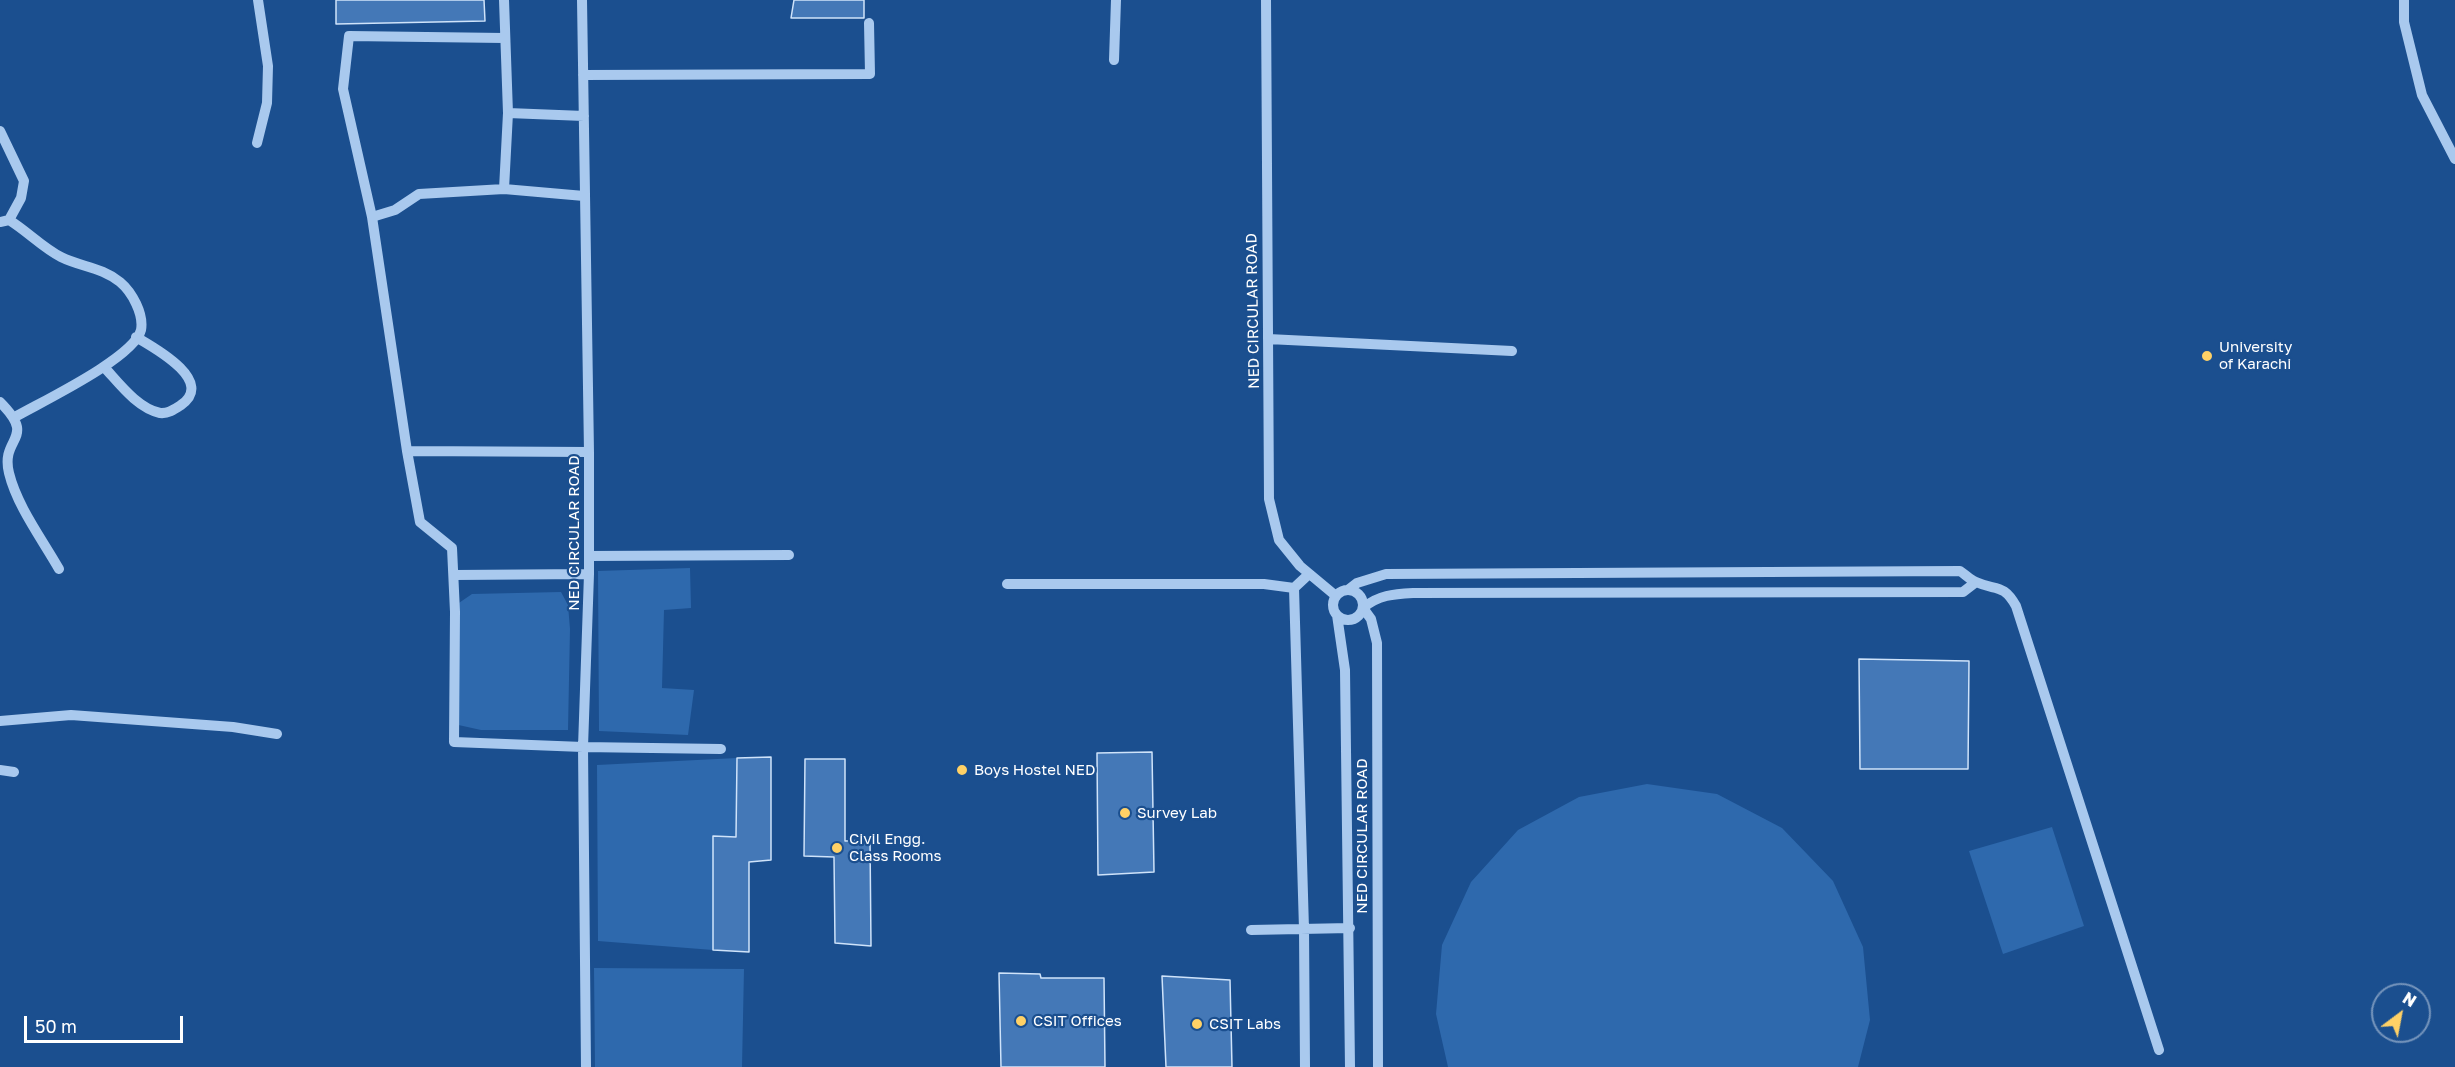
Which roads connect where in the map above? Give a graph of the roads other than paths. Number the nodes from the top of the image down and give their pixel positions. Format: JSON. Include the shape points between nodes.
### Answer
{"nodes":[{"id":1,"x":258,"y":0,"type":"edge"},
{"id":2,"x":504,"y":0,"type":"edge"},
{"id":3,"x":582,"y":0,"type":"edge"},
{"id":4,"x":1116,"y":0,"type":"edge"},
{"id":5,"x":1266,"y":0,"type":"edge"},
{"id":6,"x":2404,"y":0,"type":"edge"},
{"id":7,"x":869,"y":24,"type":"dead end"},
{"id":8,"x":504,"y":38,"type":"junction"},
{"id":9,"x":1114,"y":60,"type":"dead end"},
{"id":10,"x":583,"y":75,"type":"junction"},
{"id":11,"x":508,"y":113,"type":"junction"},
{"id":12,"x":584,"y":116,"type":"junction"},
{"id":13,"x":0,"y":131,"type":"edge"},
{"id":14,"x":257,"y":144,"type":"dead end"},
{"id":15,"x":2455,"y":159,"type":"edge"},
{"id":16,"x":504,"y":189,"type":"junction"},
{"id":17,"x":584,"y":196,"type":"junction"},
{"id":18,"x":372,"y":217,"type":"junction"},
{"id":19,"x":5,"y":221,"type":"edge"},
{"id":20,"x":136,"y":337,"type":"junction"},
{"id":21,"x":1268,"y":339,"type":"junction"},
{"id":22,"x":1512,"y":351,"type":"dead end"},
{"id":23,"x":104,"y":367,"type":"junction"},
{"id":24,"x":0,"y":402,"type":"edge"},
{"id":25,"x":15,"y":417,"type":"junction"},
{"id":26,"x":407,"y":451,"type":"junction"},
{"id":27,"x":589,"y":452,"type":"junction"},
{"id":28,"x":789,"y":555,"type":"dead end"},
{"id":29,"x":589,"y":556,"type":"junction"},
{"id":30,"x":59,"y":569,"type":"dead end"},
{"id":31,"x":590,"y":574,"type":"junction"},
{"id":32,"x":1309,"y":574,"type":"junction"},
{"id":33,"x":454,"y":575,"type":"junction"},
{"id":34,"x":1976,"y":582,"type":"junction"},
{"id":35,"x":1007,"y":584,"type":"dead end"},
{"id":36,"x":1294,"y":588,"type":"junction"},
{"id":37,"x":1348,"y":590,"type":"junction"},
{"id":38,"x":1336,"y":596,"type":"junction"},
{"id":39,"x":1363,"y":608,"type":"junction"},
{"id":40,"x":1337,"y":615,"type":"junction"},
{"id":41,"x":0,"y":721,"type":"edge"},
{"id":42,"x":277,"y":734,"type":"dead end"},
{"id":43,"x":584,"y":747,"type":"junction"},
{"id":44,"x":721,"y":749,"type":"dead end"},
{"id":45,"x":0,"y":770,"type":"edge"},
{"id":46,"x":14,"y":772,"type":"dead end"},
{"id":47,"x":1350,"y":928,"type":"junction"},
{"id":48,"x":1304,"y":929,"type":"junction"},
{"id":49,"x":1251,"y":930,"type":"dead end"},
{"id":50,"x":2159,"y":1050,"type":"dead end"},
{"id":51,"x":586,"y":1067,"type":"edge"},
{"id":52,"x":1305,"y":1067,"type":"edge"},
{"id":53,"x":1350,"y":1067,"type":"edge"},
{"id":54,"x":1378,"y":1067,"type":"edge"}],
"edges":[{"from":1,"to":14,"type":"street","via":[[268,66],[267,103]]},
{"from":2,"to":8,"type":"street"},
{"from":3,"to":10,"type":"street","name":"NED CIRCULAR ROAD"},
{"from":4,"to":9,"type":"street"},
{"from":5,"to":21,"type":"street","name":"NED CIRCULAR ROAD"},
{"from":6,"to":15,"type":"street","via":[[2404,22],[2422,95]]},
{"from":7,"to":10,"type":"street","via":[[870,74]]},
{"from":8,"to":11,"type":"street"},
{"from":8,"to":18,"type":"street","via":[[349,36],[343,89]]},
{"from":10,"to":12,"type":"street","name":"NED CIRCULAR ROAD"},
{"from":11,"to":12,"type":"street"},
{"from":11,"to":16,"type":"street"},
{"from":12,"to":17,"type":"street","name":"NED CIRCULAR ROAD"},
{"from":13,"to":19,"type":"street","via":[[24,182],[21,198]]},
{"from":16,"to":17,"type":"street"},
{"from":16,"to":18,"type":"street","via":[[419,194],[395,210]]},
{"from":17,"to":27,"type":"street","name":"NED CIRCULAR ROAD"},
{"from":18,"to":26,"type":"street"},
{"from":19,"to":20,"type":"street","via":[[61,257],[101,269],[121,282],[139,312],[141,330]]},
{"from":20,"to":23,"type":"street"},
{"from":20,"to":23,"type":"street","via":[[187,375],[190,382],[185,402],[162,414],[135,399]]},
{"from":21,"to":22,"type":"street"},
{"from":21,"to":32,"type":"street","name":"NED CIRCULAR ROAD","via":[[1269,499],[1278,540]]},
{"from":23,"to":25,"type":"street"},
{"from":24,"to":25,"type":"street"},
{"from":25,"to":30,"type":"street","via":[[19,431],[7,459],[10,475]]},
{"from":26,"to":27,"type":"street"},
{"from":26,"to":33,"type":"street","via":[[420,522],[452,548]]},
{"from":27,"to":29,"type":"street","name":"NED CIRCULAR ROAD"},
{"from":28,"to":29,"type":"street"},
{"from":29,"to":31,"type":"street","name":"NED CIRCULAR ROAD"},
{"from":31,"to":33,"type":"street"},
{"from":31,"to":43,"type":"street","name":"NED CIRCULAR ROAD"},
{"from":32,"to":36,"type":"street"},
{"from":32,"to":38,"type":"street","name":"NED CIRCULAR ROAD"},
{"from":33,"to":43,"type":"street","via":[[454,741]]},
{"from":34,"to":37,"type":"street","via":[[1960,571],[1416,573],[1386,574],[1357,582]]},
{"from":34,"to":39,"type":"street","via":[[1963,592],[1413,593],[1382,596]]},
{"from":34,"to":50,"type":"street","via":[[1999,587],[2016,606]]},
{"from":35,"to":36,"type":"street","via":[[1264,584]]},
{"from":36,"to":48,"type":"street"},
{"from":37,"to":38,"type":"street"},
{"from":37,"to":39,"type":"street","via":[[1360,595]]},
{"from":38,"to":40,"type":"street","via":[[1333,608]]},
{"from":39,"to":40,"type":"street","via":[[1361,614],[1349,620]]},
{"from":39,"to":54,"type":"street","name":"NED CIRCULAR ROAD","via":[[1371,619],[1377,643]]},
{"from":40,"to":47,"type":"street","name":"NED CIRCULAR ROAD","via":[[1345,670]]},
{"from":41,"to":42,"type":"street","via":[[71,715]]},
{"from":43,"to":44,"type":"street"},
{"from":43,"to":51,"type":"street","name":"NED CIRCULAR ROAD"},
{"from":45,"to":46,"type":"street"},
{"from":47,"to":48,"type":"street"},
{"from":47,"to":53,"type":"street","name":"NED CIRCULAR ROAD"},
{"from":48,"to":49,"type":"street"},
{"from":48,"to":52,"type":"street"}]}
